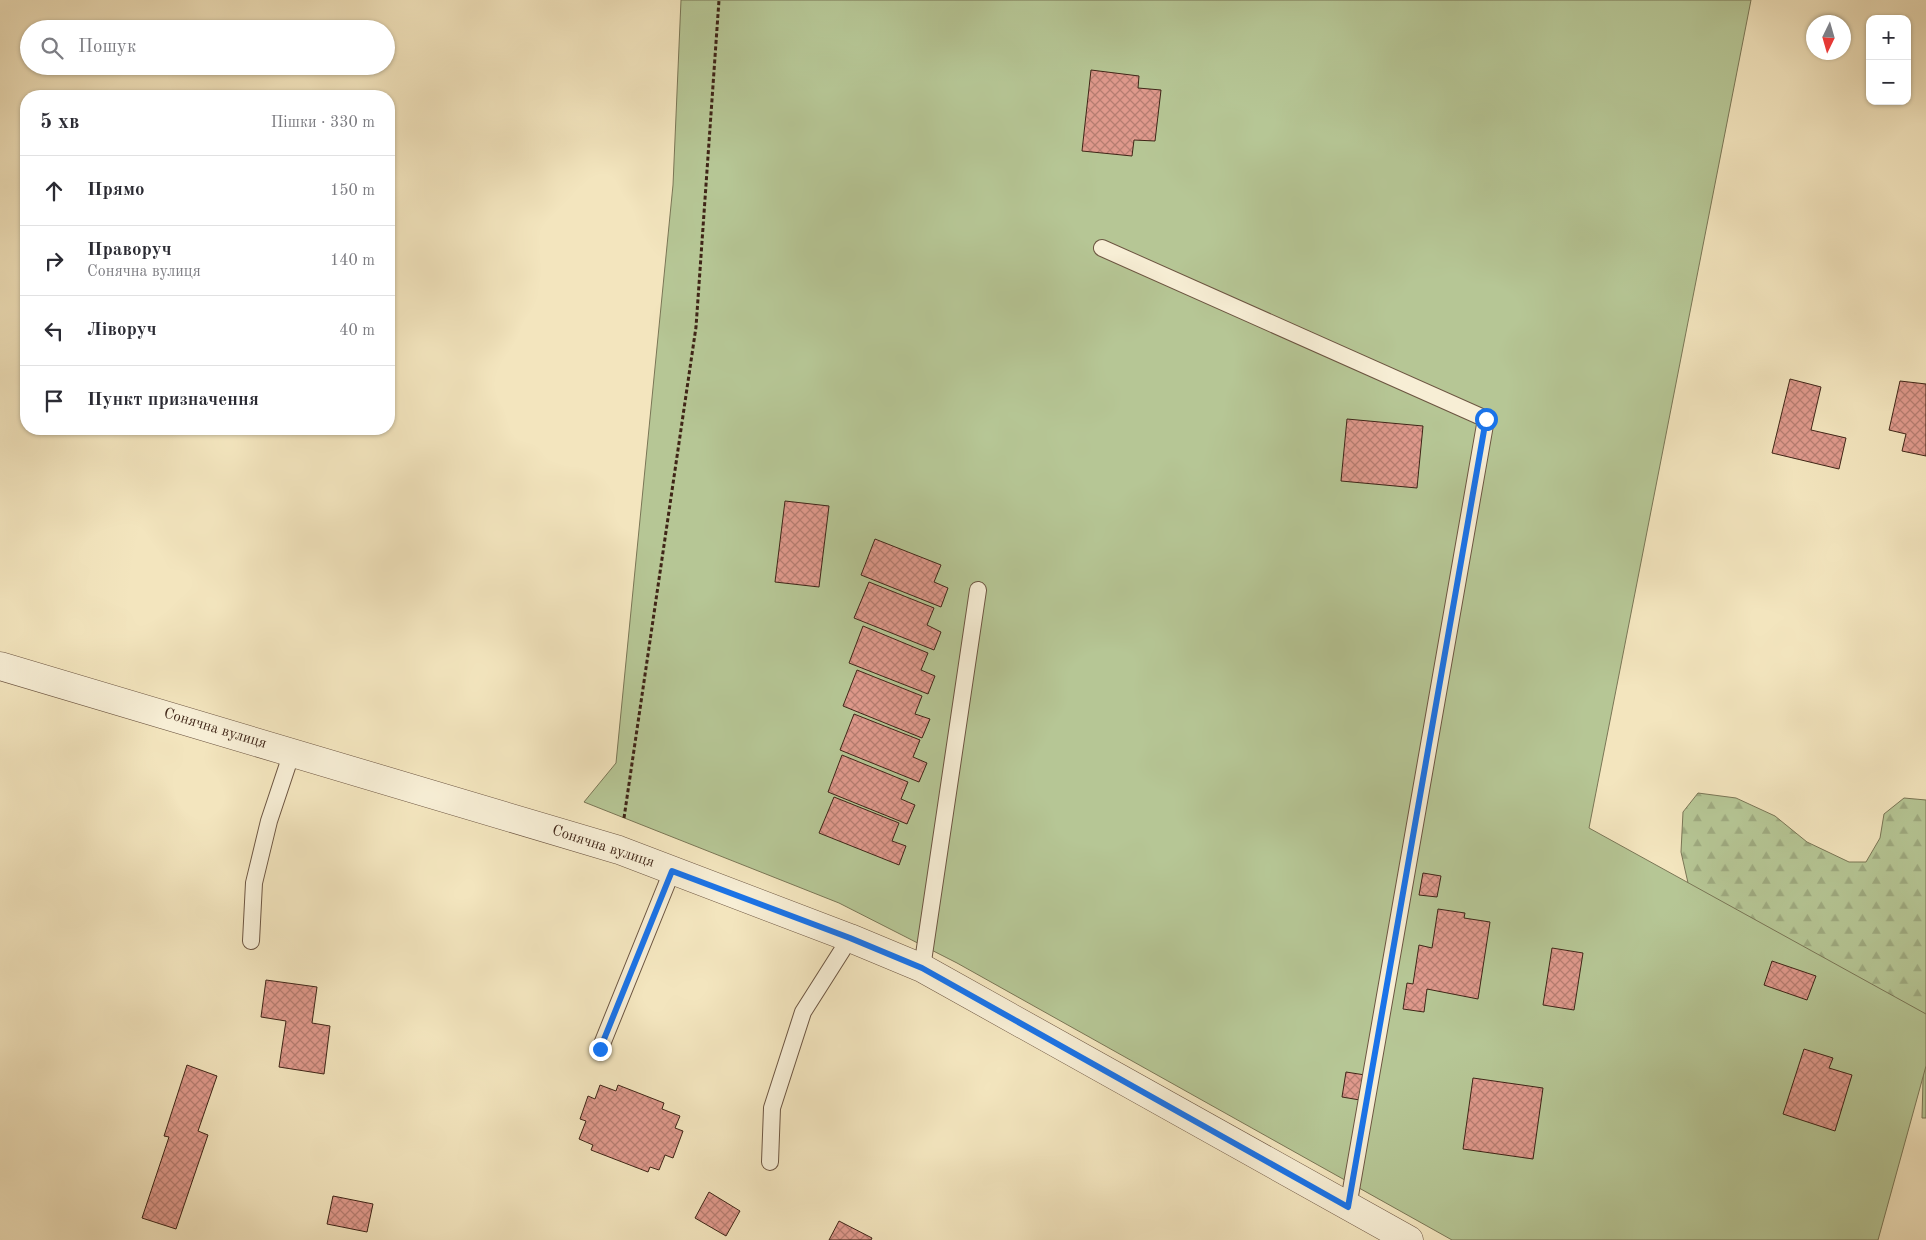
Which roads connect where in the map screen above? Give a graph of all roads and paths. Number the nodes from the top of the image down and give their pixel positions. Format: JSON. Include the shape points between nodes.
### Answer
{"nodes":[{"id":1,"x":719,"y":0,"type":"edge"},
{"id":2,"x":1102,"y":248,"type":"dead end"},
{"id":3,"x":978,"y":590,"type":"dead end"},
{"id":4,"x":2,"y":671,"type":"edge"},
{"id":5,"x":292,"y":752,"type":"junction"},
{"id":6,"x":619,"y":850,"type":"junction"},
{"id":7,"x":672,"y":871,"type":"junction"},
{"id":8,"x":850,"y":938,"type":"junction"},
{"id":9,"x":251,"y":941,"type":"dead end"},
{"id":10,"x":922,"y":968,"type":"junction"},
{"id":11,"x":600,"y":1049,"type":"dead end"},
{"id":12,"x":770,"y":1162,"type":"dead end"},
{"id":13,"x":1348,"y":1207,"type":"junction"},
{"id":14,"x":1409,"y":1240,"type":"edge"}],
"edges":[{"from":1,"to":6,"type":"path","via":[[696,327]]},
{"from":2,"to":13,"type":"lane","via":[[1486,419]]},
{"from":3,"to":10,"type":"lane"},
{"from":4,"to":5,"type":"street","name":"Сонячна вулиця"},
{"from":5,"to":6,"type":"street","name":"Сонячна вулиця"},
{"from":5,"to":9,"type":"lane","via":[[269,821],[254,883]]},
{"from":6,"to":7,"type":"street","name":"Сонячна вулиця"},
{"from":7,"to":8,"type":"street","name":"Сонячна вулиця"},
{"from":7,"to":11,"type":"lane"},
{"from":8,"to":10,"type":"street","name":"Сонячна вулиця"},
{"from":8,"to":12,"type":"lane","via":[[803,1012],[772,1108]]},
{"from":10,"to":13,"type":"street","name":"Сонячна вулиця"},
{"from":13,"to":14,"type":"street","name":"Сонячна вулиця"}]}
